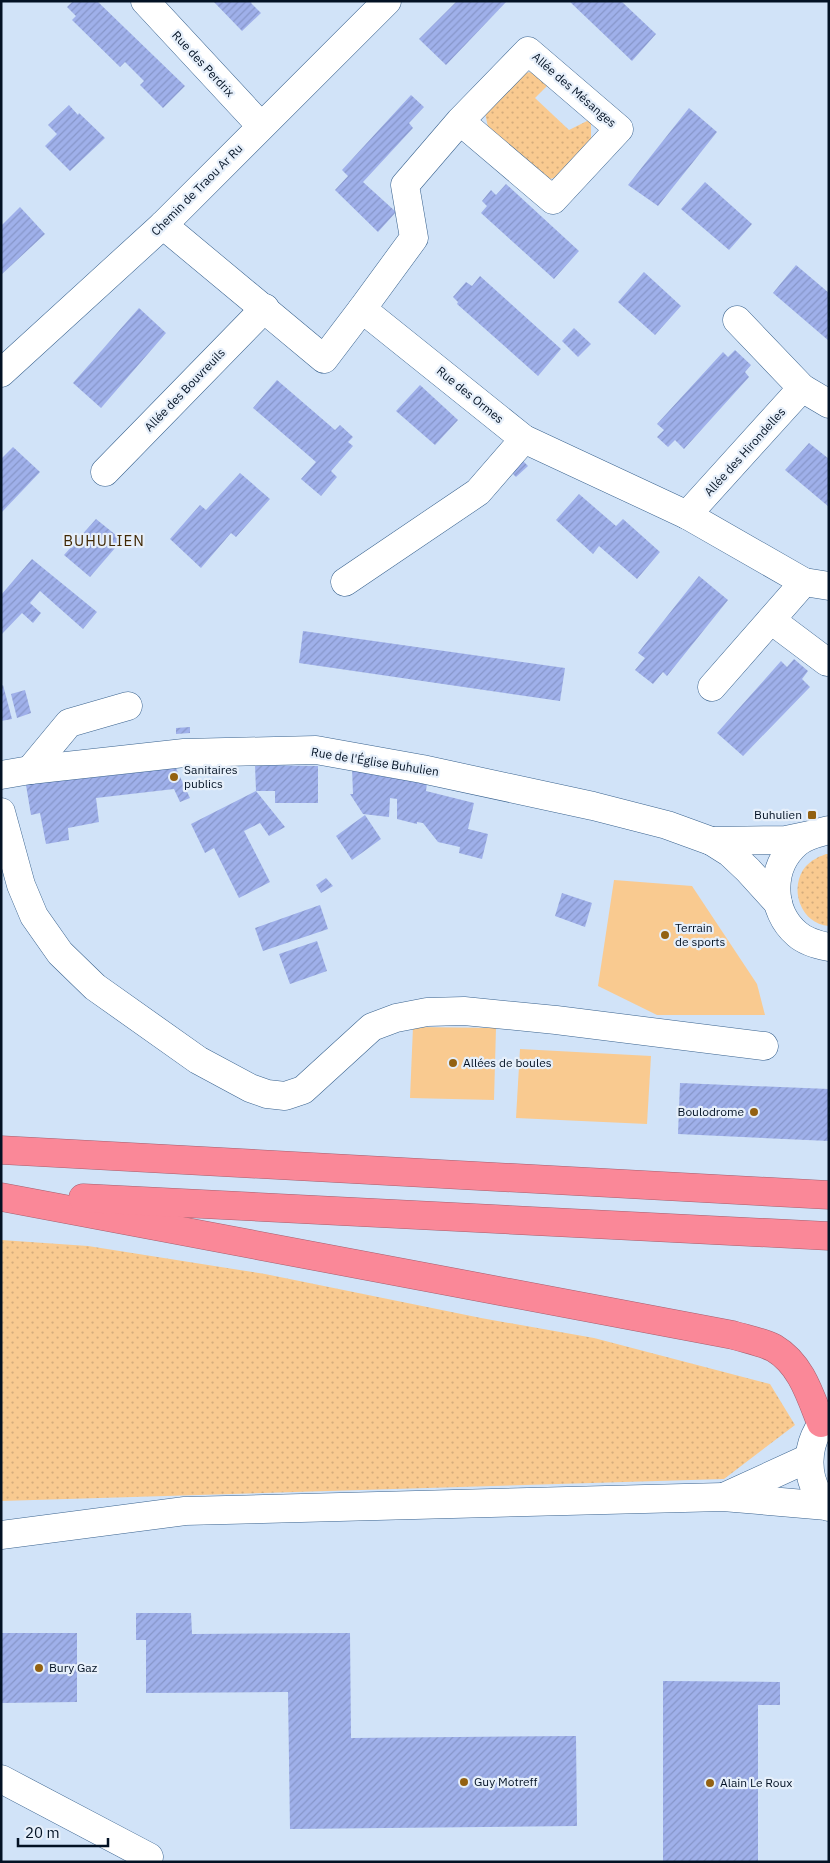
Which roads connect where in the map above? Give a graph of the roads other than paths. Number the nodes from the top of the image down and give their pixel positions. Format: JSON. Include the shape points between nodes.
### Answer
{"nodes":[{"id":1,"x":145,"y":1,"type":"edge"},
{"id":2,"x":387,"y":1,"type":"edge"},
{"id":3,"x":460,"y":121,"type":"junction"},
{"id":4,"x":261,"y":126,"type":"junction"},
{"id":5,"x":163,"y":225,"type":"junction"},
{"id":6,"x":264,"y":308,"type":"junction"},
{"id":7,"x":362,"y":309,"type":"junction"},
{"id":8,"x":737,"y":320,"type":"dead end"},
{"id":9,"x":1,"y":373,"type":"edge"},
{"id":10,"x":802,"y":388,"type":"junction"},
{"id":11,"x":829,"y":404,"type":"edge"},
{"id":12,"x":524,"y":439,"type":"junction"},
{"id":13,"x":105,"y":472,"type":"dead end"},
{"id":14,"x":687,"y":515,"type":"junction"},
{"id":15,"x":345,"y":582,"type":"dead end"},
{"id":16,"x":816,"y":584,"type":"edge"},
{"id":17,"x":771,"y":620,"type":"junction"},
{"id":18,"x":829,"y":660,"type":"edge"},
{"id":19,"x":712,"y":687,"type":"dead end"},
{"id":20,"x":128,"y":706,"type":"dead end"},
{"id":21,"x":30,"y":770,"type":"junction"},
{"id":22,"x":1,"y":775,"type":"edge"},
{"id":23,"x":1,"y":812,"type":"edge"},
{"id":24,"x":820,"y":832,"type":"edge"},
{"id":25,"x":711,"y":841,"type":"junction"},
{"id":26,"x":778,"y":903,"type":"junction"},
{"id":27,"x":824,"y":949,"type":"edge"},
{"id":28,"x":764,"y":1046,"type":"dead end"},
{"id":29,"x":1,"y":1150,"type":"edge"},
{"id":30,"x":829,"y":1195,"type":"edge"},
{"id":31,"x":1,"y":1196,"type":"edge"},
{"id":32,"x":829,"y":1236,"type":"edge"},
{"id":33,"x":825,"y":1419,"type":"edge"},
{"id":34,"x":809,"y":1458,"type":"junction"},
{"id":35,"x":723,"y":1497,"type":"junction"},
{"id":36,"x":828,"y":1507,"type":"edge"},
{"id":37,"x":1,"y":1535,"type":"edge"},
{"id":38,"x":1,"y":1779,"type":"edge"},
{"id":39,"x":149,"y":1857,"type":"dead end"}],
"edges":[{"from":1,"to":4,"type":"street","name":"Rue des Perdrix"},
{"from":2,"to":4,"type":"street","name":"Chemin de Traou Ar Ru"},
{"from":3,"to":3,"type":"street","name":"Allée des Mésanges","via":[[553,200],[619,129],[528,51]]},
{"from":3,"to":7,"type":"street","name":"Allée des Mésanges","via":[[405,185],[414,238]]},
{"from":4,"to":5,"type":"street","name":"Chemin de Traou Ar Ru"},
{"from":5,"to":6,"type":"street"},
{"from":5,"to":9,"type":"street","name":"Chemin de Traou Ar Ru"},
{"from":6,"to":7,"type":"street","via":[[324,358]]},
{"from":6,"to":13,"type":"street","name":"Allée des Bouvreuils"},
{"from":7,"to":12,"type":"street","name":"Rue des Ormes"},
{"from":8,"to":10,"type":"street"},
{"from":10,"to":11,"type":"street"},
{"from":10,"to":14,"type":"street","name":"Allée des Hirondelles"},
{"from":12,"to":14,"type":"street","name":"Rue des Ormes"},
{"from":12,"to":15,"type":"street","via":[[478,492]]},
{"from":14,"to":16,"type":"street","name":"Rue des Ormes"},
{"from":16,"to":17,"type":"street"},
{"from":17,"to":18,"type":"street","via":[[827,662]]},
{"from":17,"to":19,"type":"street"},
{"from":20,"to":21,"type":"street","via":[[69,723]]},
{"from":21,"to":22,"type":"street","name":"Rue de l'Église Buhulien"},
{"from":21,"to":25,"type":"street","name":"Rue de l'Église Buhulien","via":[[184,753],[316,750],[422,768],[593,806],[667,825]]},
{"from":23,"to":28,"type":"street","via":[[21,885],[34,916],[60,953],[95,988],[198,1060],[267,1094],[285,1096],[303,1090],[372,1027],[427,1012],[464,1011],[556,1020]]},
{"from":24,"to":25,"type":"street","name":"Rue de l'Église Buhulien","via":[[786,840]]},
{"from":24,"to":26,"type":"street","via":[[798,843],[786,855],[776,886]]},
{"from":25,"to":26,"type":"street","name":"Rue de l'Église Buhulien","via":[[748,870]]},
{"from":26,"to":27,"type":"street","via":[[785,921],[798,935]]},
{"from":29,"to":30,"type":"highway"},
{"from":31,"to":32,"type":"highway"},
{"from":31,"to":33,"type":"highway","via":[[733,1335],[773,1348],[793,1363]]},
{"from":33,"to":34,"type":"street","via":[[813,1440]]},
{"from":34,"to":35,"type":"street"},
{"from":34,"to":36,"type":"street","via":[[816,1492]]},
{"from":35,"to":36,"type":"street"},
{"from":35,"to":37,"type":"street","via":[[185,1511]]},
{"from":38,"to":39,"type":"street"}]}
